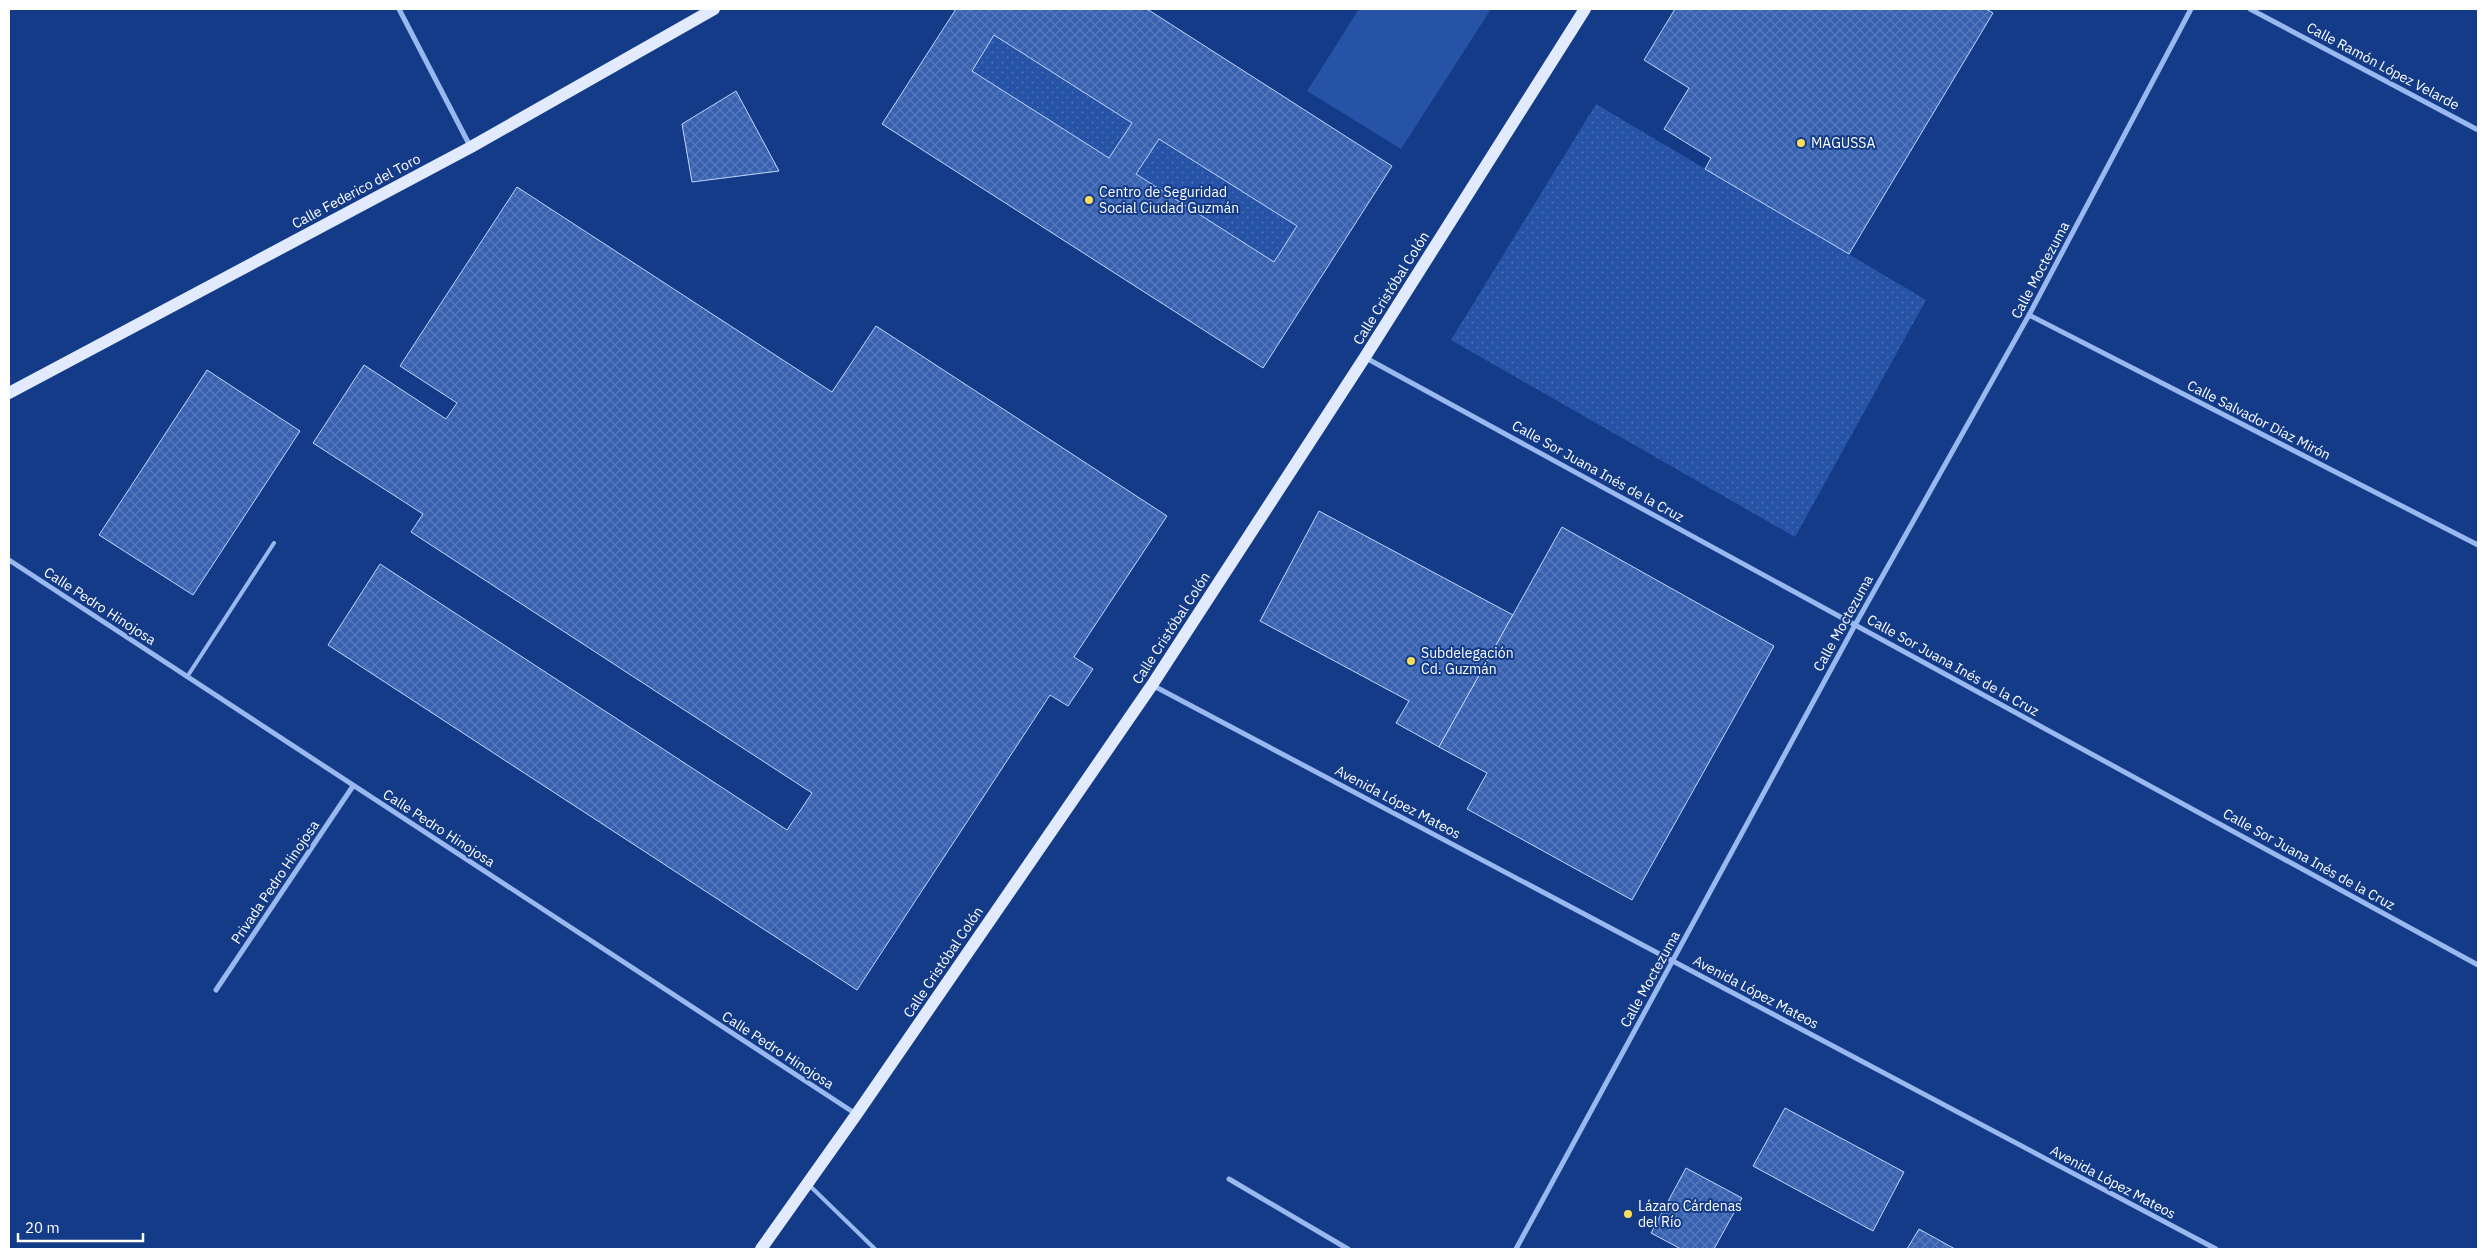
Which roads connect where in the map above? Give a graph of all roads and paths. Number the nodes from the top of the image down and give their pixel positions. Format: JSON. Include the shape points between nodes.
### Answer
{"nodes":[{"id":1,"x":399,"y":9,"type":"edge"},
{"id":2,"x":714,"y":9,"type":"edge"},
{"id":3,"x":1585,"y":9,"type":"edge"},
{"id":4,"x":2191,"y":9,"type":"edge"},
{"id":5,"x":2250,"y":9,"type":"edge"},
{"id":6,"x":2478,"y":130,"type":"edge"},
{"id":7,"x":471,"y":147,"type":"junction"},
{"id":8,"x":2029,"y":315,"type":"junction"},
{"id":9,"x":1365,"y":357,"type":"junction"},
{"id":10,"x":9,"y":393,"type":"edge"},
{"id":11,"x":274,"y":543,"type":"dead end"},
{"id":12,"x":2478,"y":545,"type":"edge"},
{"id":13,"x":9,"y":560,"type":"edge"},
{"id":14,"x":1855,"y":625,"type":"junction"},
{"id":15,"x":187,"y":676,"type":"junction"},
{"id":16,"x":1152,"y":685,"type":"junction"},
{"id":17,"x":353,"y":786,"type":"junction"},
{"id":18,"x":1673,"y":961,"type":"junction"},
{"id":19,"x":2478,"y":965,"type":"edge"},
{"id":20,"x":216,"y":990,"type":"dead end"},
{"id":21,"x":856,"y":1115,"type":"junction"},
{"id":22,"x":1229,"y":1179,"type":"dead end"},
{"id":23,"x":808,"y":1184,"type":"junction"},
{"id":24,"x":2208,"y":1247,"type":"edge"},
{"id":25,"x":761,"y":1249,"type":"edge"},
{"id":26,"x":874,"y":1249,"type":"edge"},
{"id":27,"x":1348,"y":1249,"type":"edge"},
{"id":28,"x":1516,"y":1249,"type":"edge"},
{"id":29,"x":2216,"y":1249,"type":"edge"}],
"edges":[{"from":1,"to":7,"type":"street"},
{"from":2,"to":7,"type":"main road","name":"Calle Federico del Toro"},
{"from":3,"to":9,"type":"main road","name":"Calle Cristóbal Colón"},
{"from":4,"to":8,"type":"street","name":"Calle Moctezuma"},
{"from":5,"to":6,"type":"street","name":"Calle Ramón López Velarde"},
{"from":7,"to":10,"type":"main road","name":"Calle Federico del Toro"},
{"from":8,"to":12,"type":"street","name":"Calle Salvador Díaz Mirón"},
{"from":8,"to":14,"type":"street","name":"Calle Moctezuma"},
{"from":9,"to":14,"type":"street","name":"Calle Sor Juana Inés de la Cruz"},
{"from":9,"to":16,"type":"main road","name":"Calle Cristóbal Colón"},
{"from":11,"to":15,"type":"lane"},
{"from":13,"to":15,"type":"street","name":"Calle Pedro Hinojosa"},
{"from":14,"to":18,"type":"street","name":"Calle Moctezuma"},
{"from":14,"to":19,"type":"street","name":"Calle Sor Juana Inés de la Cruz"},
{"from":15,"to":17,"type":"street","name":"Calle Pedro Hinojosa"},
{"from":16,"to":18,"type":"street","name":"Avenida López Mateos"},
{"from":16,"to":21,"type":"main road","name":"Calle Cristóbal Colón"},
{"from":17,"to":20,"type":"street","name":"Privada Pedro Hinojosa"},
{"from":17,"to":21,"type":"street","name":"Calle Pedro Hinojosa"},
{"from":18,"to":24,"type":"street","name":"Avenida López Mateos"},
{"from":18,"to":28,"type":"street","name":"Calle Moctezuma"},
{"from":21,"to":23,"type":"main road","name":"Calle Cristóbal Colón"},
{"from":22,"to":27,"type":"street"},
{"from":23,"to":25,"type":"main road","name":"Calle Cristóbal Colón"},
{"from":23,"to":26,"type":"lane"},
{"from":24,"to":29,"type":"street","name":"Avenida López Mateos"}]}
